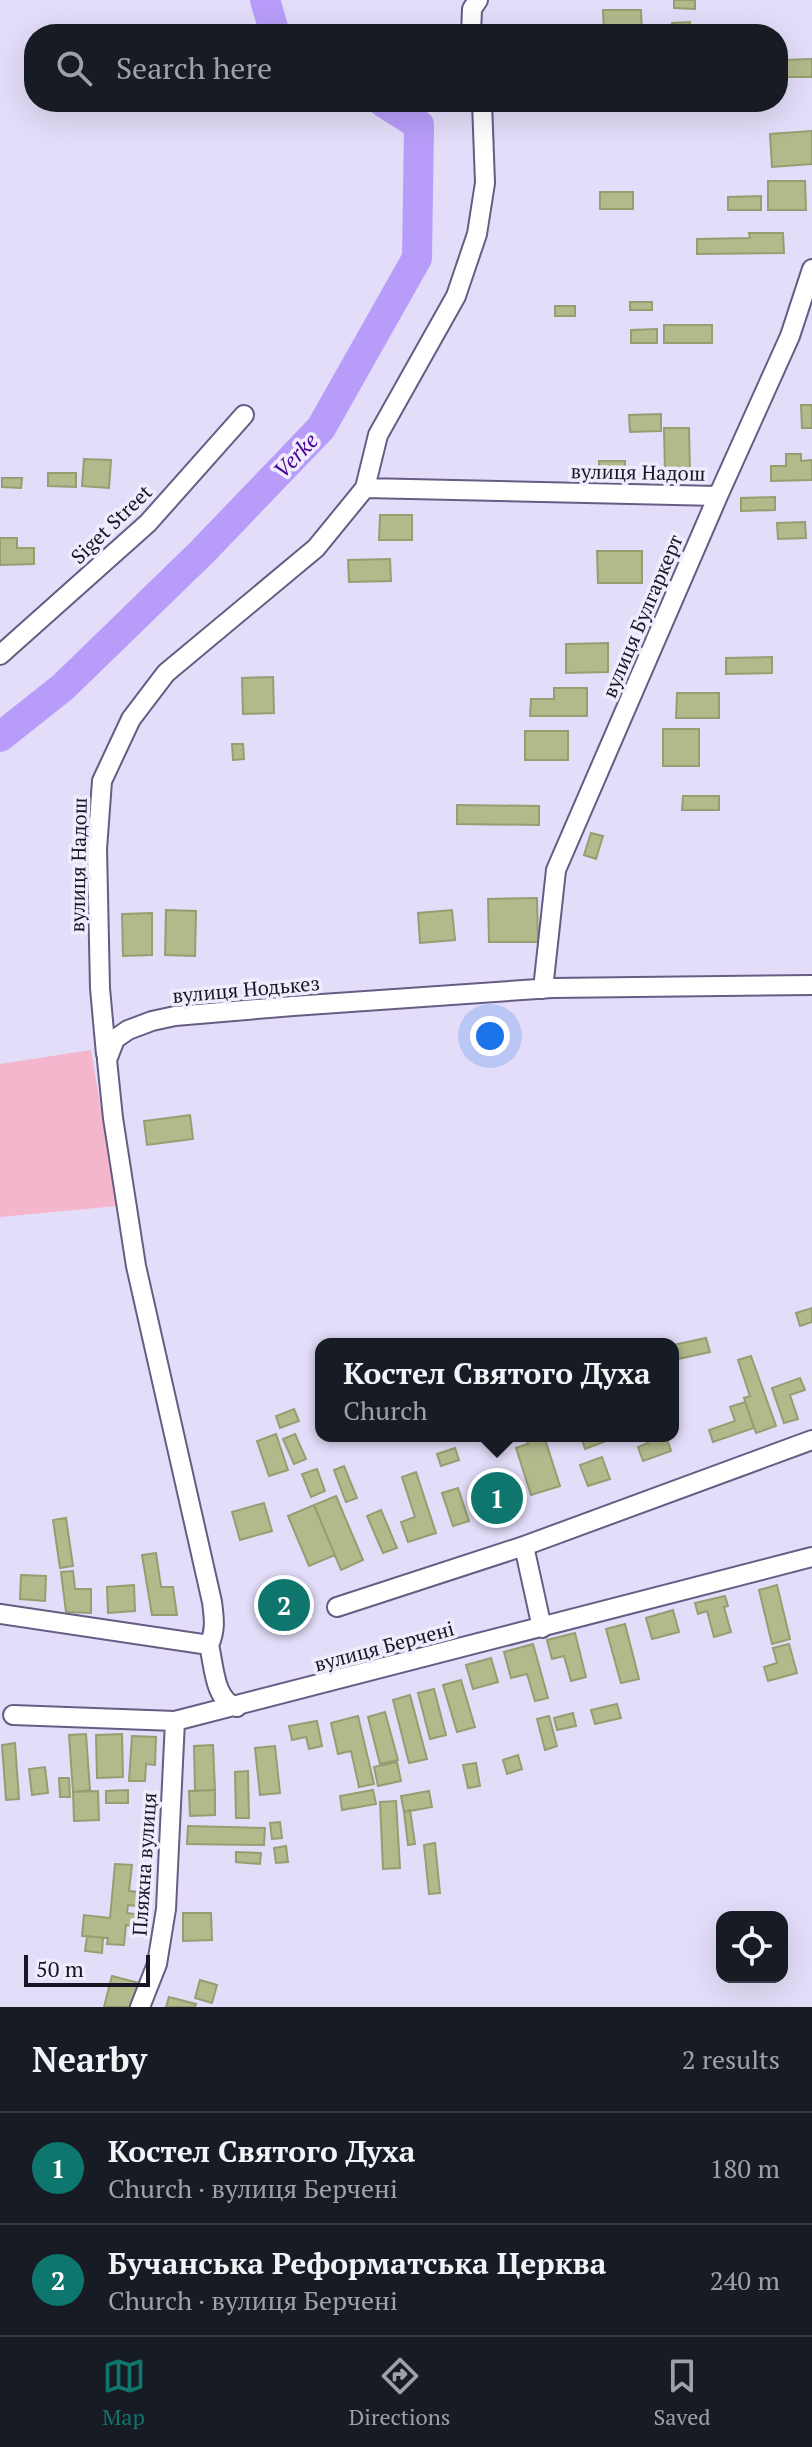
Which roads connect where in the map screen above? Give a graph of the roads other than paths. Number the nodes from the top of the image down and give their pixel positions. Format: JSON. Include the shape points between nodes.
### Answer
{"nodes":[{"id":1,"x":478,"y":0,"type":"edge"},
{"id":2,"x":471,"y":24,"type":"edge"},
{"id":3,"x":482,"y":112,"type":"edge"},
{"id":4,"x":812,"y":269,"type":"edge"},
{"id":5,"x":244,"y":415,"type":"dead end"},
{"id":6,"x":365,"y":488,"type":"junction"},
{"id":7,"x":718,"y":496,"type":"junction"},
{"id":8,"x":0,"y":655,"type":"edge"},
{"id":9,"x":812,"y":985,"type":"edge"},
{"id":10,"x":543,"y":989,"type":"junction"},
{"id":11,"x":107,"y":1060,"type":"junction"},
{"id":12,"x":812,"y":1440,"type":"edge"},
{"id":13,"x":524,"y":1546,"type":"junction"},
{"id":14,"x":812,"y":1557,"type":"edge"},
{"id":15,"x":337,"y":1607,"type":"dead end"},
{"id":16,"x":0,"y":1614,"type":"edge"},
{"id":17,"x":542,"y":1628,"type":"junction"},
{"id":18,"x":209,"y":1645,"type":"junction"},
{"id":19,"x":237,"y":1707,"type":"junction"},
{"id":20,"x":13,"y":1715,"type":"dead end"},
{"id":21,"x":175,"y":1721,"type":"junction"},
{"id":22,"x":140,"y":2007,"type":"edge"}],
"edges":[{"from":1,"to":2,"type":"street"},
{"from":3,"to":6,"type":"street","name":"вулиця Надош","via":[[485,183],[477,234],[456,296],[378,435]]},
{"from":4,"to":7,"type":"street","name":"вулиця Булгаркерт","via":[[790,336]]},
{"from":5,"to":8,"type":"street","name":"Siget Street","via":[[148,523]]},
{"from":6,"to":7,"type":"street","name":"вулиця Надош"},
{"from":6,"to":11,"type":"street","name":"вулиця Надош","via":[[316,548],[166,673],[131,719],[102,781],[97,849]]},
{"from":7,"to":10,"type":"street","name":"вулиця Булгаркерт","via":[[556,870]]},
{"from":9,"to":10,"type":"street","name":"вулиця Нодькез"},
{"from":10,"to":11,"type":"street","name":"вулиця Нодькез","via":[[175,1016],[128,1030],[115,1039]]},
{"from":11,"to":18,"type":"street","via":[[136,1266],[212,1602],[215,1621]]},
{"from":12,"to":13,"type":"street"},
{"from":13,"to":15,"type":"street"},
{"from":13,"to":17,"type":"street"},
{"from":14,"to":17,"type":"street","name":"вулиця Берчені"},
{"from":16,"to":18,"type":"street"},
{"from":17,"to":19,"type":"street","name":"вулиця Берчені"},
{"from":18,"to":19,"type":"street","via":[[222,1697]]},
{"from":19,"to":21,"type":"street","name":"вулиця Берчені"},
{"from":20,"to":21,"type":"street","name":"вулиця Берчені"},
{"from":21,"to":22,"type":"street","name":"Пляжна вулиця","via":[[166,1909],[157,1964]]}]}
